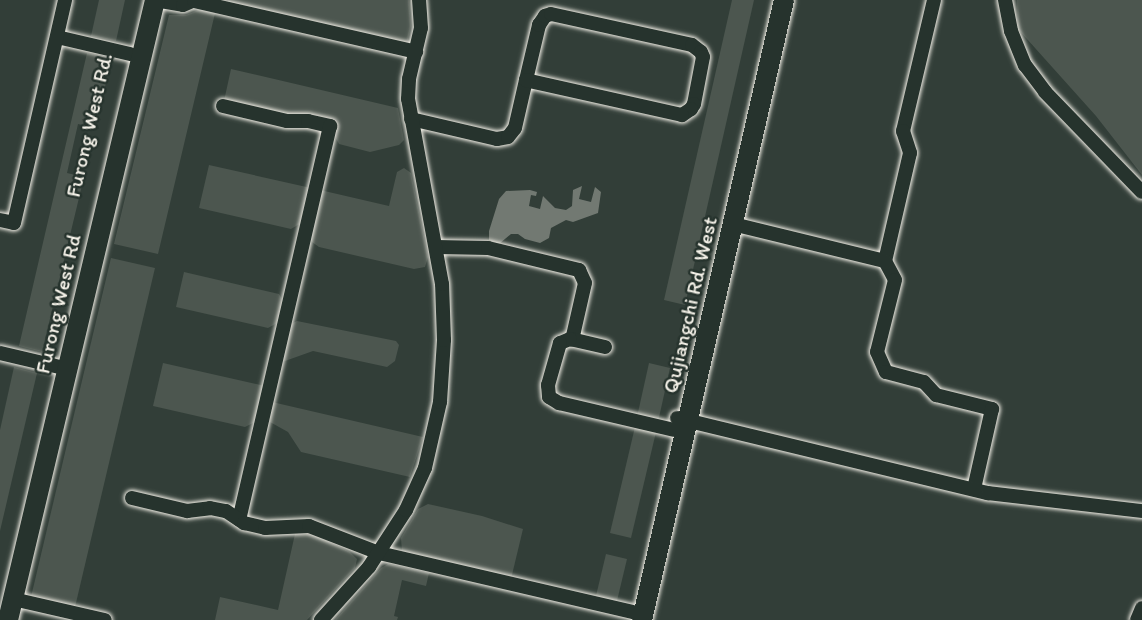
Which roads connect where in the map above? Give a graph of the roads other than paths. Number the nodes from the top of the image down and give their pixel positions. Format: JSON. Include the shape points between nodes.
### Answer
{"nodes":[{"id":1,"x":66,"y":0,"type":"edge"},
{"id":2,"x":143,"y":0,"type":"edge"},
{"id":3,"x":155,"y":0,"type":"edge"},
{"id":4,"x":195,"y":0,"type":"edge"},
{"id":5,"x":419,"y":0,"type":"edge"},
{"id":6,"x":772,"y":0,"type":"edge"},
{"id":7,"x":784,"y":0,"type":"edge"},
{"id":8,"x":934,"y":0,"type":"edge"},
{"id":9,"x":1005,"y":0,"type":"edge"},
{"id":10,"x":57,"y":37,"type":"junction"},
{"id":11,"x":416,"y":52,"type":"junction"},
{"id":12,"x":130,"y":54,"type":"junction"},
{"id":13,"x":526,"y":80,"type":"junction"},
{"id":14,"x":223,"y":106,"type":"dead end"},
{"id":15,"x":411,"y":119,"type":"junction"},
{"id":16,"x":1142,"y":192,"type":"edge"},
{"id":17,"x":0,"y":220,"type":"edge"},
{"id":18,"x":733,"y":224,"type":"junction"},
{"id":19,"x":437,"y":248,"type":"junction"},
{"id":20,"x":885,"y":261,"type":"junction"},
{"id":21,"x":572,"y":339,"type":"junction"},
{"id":22,"x":605,"y":347,"type":"dead end"},
{"id":23,"x":0,"y":353,"type":"edge"},
{"id":24,"x":62,"y":368,"type":"junction"},
{"id":25,"x":679,"y":423,"type":"junction"},
{"id":26,"x":974,"y":489,"type":"junction"},
{"id":27,"x":132,"y":498,"type":"dead end"},
{"id":28,"x":1142,"y":511,"type":"edge"},
{"id":29,"x":239,"y":520,"type":"junction"},
{"id":30,"x":379,"y":553,"type":"junction"},
{"id":31,"x":7,"y":606,"type":"edge"},
{"id":32,"x":1142,"y":608,"type":"edge"},
{"id":33,"x":635,"y":617,"type":"edge"},
{"id":34,"x":8,"y":620,"type":"edge"},
{"id":35,"x":105,"y":620,"type":"edge"},
{"id":36,"x":321,"y":620,"type":"edge"},
{"id":37,"x":1137,"y":620,"type":"edge"}],
"edges":[{"from":1,"to":10,"type":"street"},
{"from":2,"to":12,"type":"street","name":"Furong West Rd."},
{"from":3,"to":4,"type":"street","via":[[183,5]]},
{"from":3,"to":24,"type":"street","name":"Furong West Rd"},
{"from":4,"to":11,"type":"street"},
{"from":5,"to":11,"type":"street","via":[[421,28]]},
{"from":6,"to":25,"type":"street","name":"Qujiangchi Rd. West"},
{"from":7,"to":18,"type":"street","name":"Qujiangchi Rd. West"},
{"from":8,"to":20,"type":"street","via":[[903,131],[910,153]]},
{"from":9,"to":16,"type":"street","via":[[1024,65]]},
{"from":10,"to":12,"type":"street"},
{"from":10,"to":17,"type":"street","via":[[14,224]]},
{"from":11,"to":15,"type":"street","via":[[408,88]]},
{"from":12,"to":24,"type":"street","name":"Furong West Rd."},
{"from":13,"to":13,"type":"street","via":[[539,25],[551,14],[692,45],[703,57],[694,104],[682,115]]},
{"from":13,"to":15,"type":"street","via":[[515,128],[503,139]]},
{"from":14,"to":29,"type":"street","via":[[330,126]]},
{"from":15,"to":19,"type":"street"},
{"from":18,"to":20,"type":"street"},
{"from":18,"to":25,"type":"street","name":"Qujiangchi Rd. West"},
{"from":19,"to":21,"type":"street","via":[[488,248],[579,270],[585,283]]},
{"from":19,"to":30,"type":"street","via":[[444,340],[436,425],[416,489]]},
{"from":20,"to":26,"type":"street","via":[[894,280],[877,352],[886,372],[924,382],[936,395],[992,409]]},
{"from":21,"to":22,"type":"street"},
{"from":21,"to":25,"type":"street","via":[[556,348],[547,391],[553,401]]},
{"from":23,"to":24,"type":"street"},
{"from":24,"to":31,"type":"street","name":"Furong West Rd"},
{"from":25,"to":26,"type":"street"},
{"from":25,"to":33,"type":"street","name":"Qujiangchi Rd. West"},
{"from":26,"to":28,"type":"street"},
{"from":27,"to":29,"type":"street","via":[[187,511],[226,511]]},
{"from":29,"to":30,"type":"street","via":[[265,528],[309,526]]},
{"from":30,"to":33,"type":"street"},
{"from":30,"to":36,"type":"street"},
{"from":31,"to":34,"type":"street","name":"Furong West Rd"},
{"from":31,"to":35,"type":"street"},
{"from":32,"to":37,"type":"street"}]}
